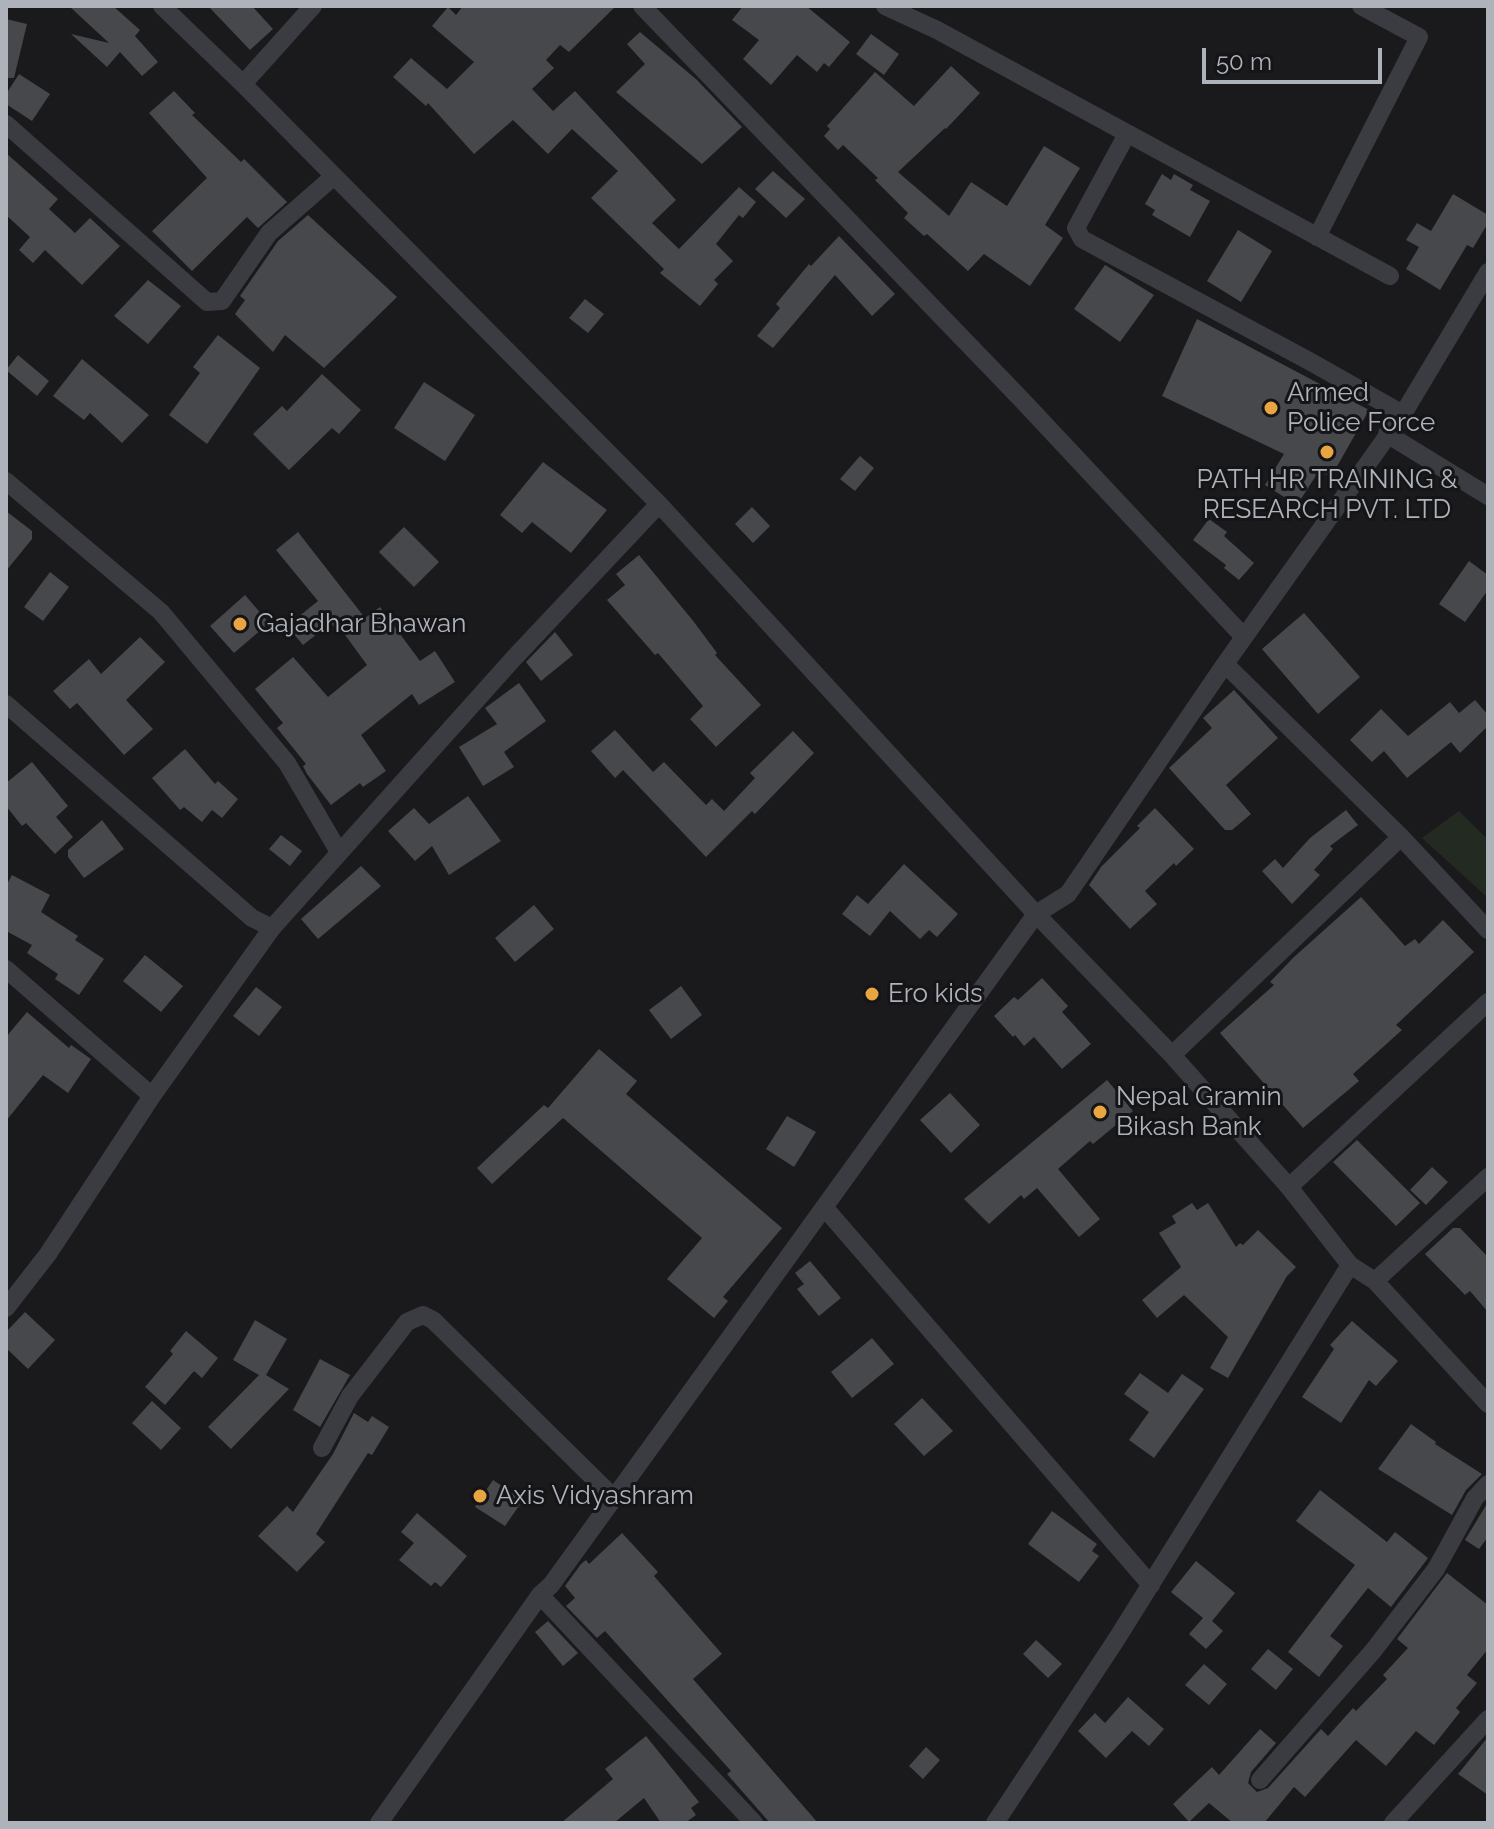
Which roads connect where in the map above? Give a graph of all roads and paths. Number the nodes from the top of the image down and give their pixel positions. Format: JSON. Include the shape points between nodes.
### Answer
{"nodes":[{"id":1,"x":162,"y":6,"type":"edge"},
{"id":2,"x":313,"y":6,"type":"edge"},
{"id":3,"x":642,"y":6,"type":"edge"},
{"id":4,"x":885,"y":6,"type":"edge"},
{"id":5,"x":1361,"y":6,"type":"edge"},
{"id":6,"x":243,"y":84,"type":"junction"},
{"id":7,"x":6,"y":124,"type":"edge"},
{"id":8,"x":1127,"y":134,"type":"junction"},
{"id":9,"x":333,"y":177,"type":"junction"},
{"id":10,"x":1317,"y":237,"type":"junction"},
{"id":11,"x":1488,"y":272,"type":"edge"},
{"id":12,"x":1390,"y":276,"type":"dead end"},
{"id":13,"x":1483,"y":291,"type":"edge"},
{"id":14,"x":1403,"y":414,"type":"junction"},
{"id":15,"x":1387,"y":434,"type":"junction"},
{"id":16,"x":6,"y":481,"type":"edge"},
{"id":17,"x":1488,"y":496,"type":"edge"},
{"id":18,"x":659,"y":504,"type":"junction"},
{"id":19,"x":1244,"y":637,"type":"junction"},
{"id":20,"x":1225,"y":664,"type":"junction"},
{"id":21,"x":6,"y":704,"type":"edge"},
{"id":22,"x":1401,"y":837,"type":"junction"},
{"id":23,"x":339,"y":852,"type":"junction"},
{"id":24,"x":1036,"y":914,"type":"junction"},
{"id":25,"x":272,"y":928,"type":"junction"},
{"id":26,"x":1488,"y":930,"type":"edge"},
{"id":27,"x":6,"y":969,"type":"edge"},
{"id":28,"x":1488,"y":1002,"type":"edge"},
{"id":29,"x":1172,"y":1055,"type":"junction"},
{"id":30,"x":152,"y":1096,"type":"junction"},
{"id":31,"x":1488,"y":1177,"type":"edge"},
{"id":32,"x":1289,"y":1187,"type":"junction"},
{"id":33,"x":824,"y":1207,"type":"junction"},
{"id":34,"x":1350,"y":1265,"type":"junction"},
{"id":35,"x":1375,"y":1281,"type":"junction"},
{"id":36,"x":6,"y":1308,"type":"edge"},
{"id":37,"x":1488,"y":1404,"type":"edge"},
{"id":38,"x":322,"y":1448,"type":"dead end"},
{"id":39,"x":1488,"y":1484,"type":"edge"},
{"id":40,"x":614,"y":1498,"type":"junction"},
{"id":41,"x":1151,"y":1585,"type":"junction"},
{"id":42,"x":540,"y":1595,"type":"junction"},
{"id":43,"x":1488,"y":1719,"type":"edge"},
{"id":44,"x":1260,"y":1780,"type":"dead end"},
{"id":45,"x":1000,"y":1821,"type":"edge"},
{"id":46,"x":379,"y":1823,"type":"edge"},
{"id":47,"x":754,"y":1823,"type":"edge"},
{"id":48,"x":1393,"y":1823,"type":"edge"}],
"edges":[{"from":1,"to":6,"type":"street"},
{"from":2,"to":6,"type":"street"},
{"from":3,"to":19,"type":"street"},
{"from":4,"to":8,"type":"street"},
{"from":5,"to":10,"type":"street","via":[[1419,37]]},
{"from":6,"to":9,"type":"street"},
{"from":7,"to":9,"type":"street","via":[[207,302],[222,301],[269,233]]},
{"from":8,"to":10,"type":"street"},
{"from":8,"to":14,"type":"street","via":[[1076,228],[1082,239]]},
{"from":9,"to":18,"type":"street"},
{"from":10,"to":12,"type":"street"},
{"from":11,"to":13,"type":"street"},
{"from":13,"to":14,"type":"street"},
{"from":14,"to":15,"type":"street"},
{"from":15,"to":17,"type":"street"},
{"from":15,"to":19,"type":"street"},
{"from":16,"to":23,"type":"street","via":[[161,612],[287,763]]},
{"from":18,"to":23,"type":"street"},
{"from":18,"to":24,"type":"street"},
{"from":19,"to":20,"type":"street"},
{"from":20,"to":22,"type":"street"},
{"from":20,"to":24,"type":"street","via":[[1068,894]]},
{"from":21,"to":25,"type":"street","via":[[252,918]]},
{"from":22,"to":26,"type":"street"},
{"from":22,"to":29,"type":"street"},
{"from":23,"to":25,"type":"street"},
{"from":24,"to":29,"type":"street"},
{"from":24,"to":33,"type":"street"},
{"from":25,"to":30,"type":"street"},
{"from":27,"to":30,"type":"street"},
{"from":28,"to":32,"type":"street"},
{"from":29,"to":32,"type":"street"},
{"from":30,"to":36,"type":"street"},
{"from":31,"to":35,"type":"street"},
{"from":32,"to":34,"type":"street"},
{"from":33,"to":40,"type":"street"},
{"from":33,"to":41,"type":"street"},
{"from":34,"to":35,"type":"street"},
{"from":34,"to":41,"type":"street"},
{"from":35,"to":37,"type":"street"},
{"from":38,"to":40,"type":"street","via":[[360,1383],[407,1322],[423,1315]]},
{"from":39,"to":44,"type":"street","via":[[1427,1581]]},
{"from":40,"to":42,"type":"street"},
{"from":41,"to":45,"type":"street"},
{"from":42,"to":46,"type":"street"},
{"from":42,"to":47,"type":"street"},
{"from":43,"to":48,"type":"street"}]}
